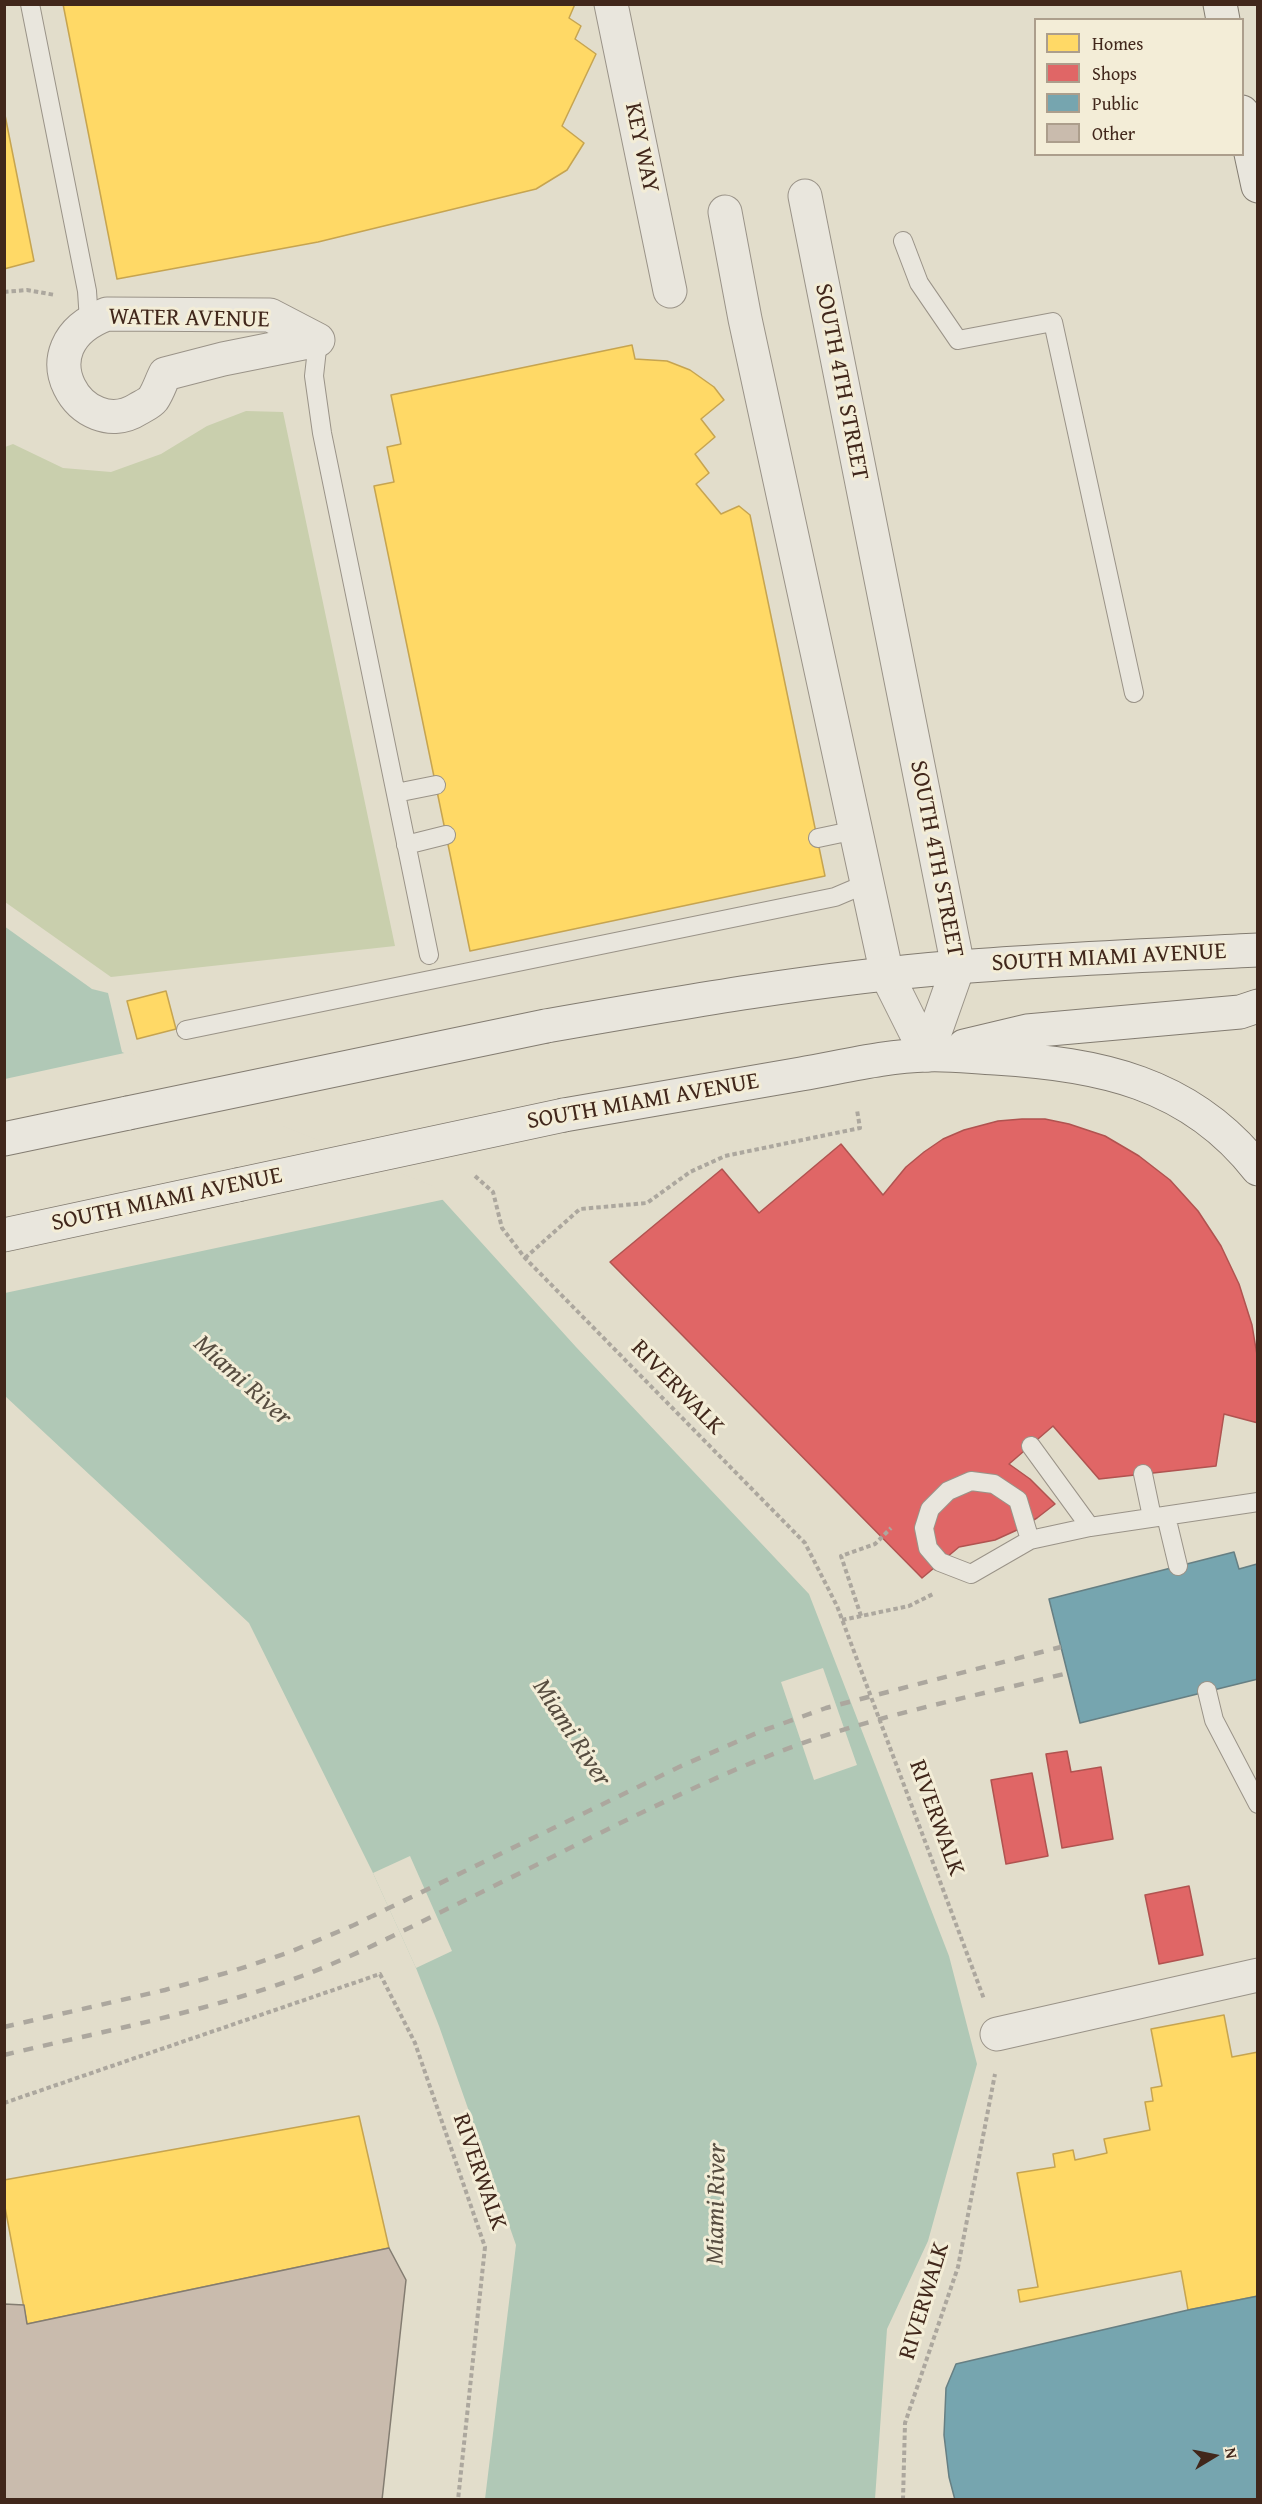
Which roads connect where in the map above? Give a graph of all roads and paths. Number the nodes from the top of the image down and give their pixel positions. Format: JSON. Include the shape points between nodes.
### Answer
{"nodes":[{"id":1,"x":30,"y":4,"type":"edge"},
{"id":2,"x":611,"y":4,"type":"edge"},
{"id":3,"x":1244,"y":122,"type":"edge"},
{"id":4,"x":1257,"y":186,"type":"edge"},
{"id":5,"x":805,"y":196,"type":"dead end"},
{"id":6,"x":725,"y":212,"type":"dead end"},
{"id":7,"x":903,"y":241,"type":"dead end"},
{"id":8,"x":670,"y":291,"type":"dead end"},
{"id":9,"x":4,"y":292,"type":"edge"},
{"id":10,"x":62,"y":296,"type":"dead end"},
{"id":11,"x":89,"y":321,"type":"junction"},
{"id":12,"x":318,"y":340,"type":"junction"},
{"id":13,"x":1134,"y":693,"type":"dead end"},
{"id":14,"x":436,"y":785,"type":"dead end"},
{"id":15,"x":396,"y":793,"type":"junction"},
{"id":16,"x":856,"y":831,"type":"junction"},
{"id":17,"x":446,"y":835,"type":"dead end"},
{"id":18,"x":818,"y":838,"type":"dead end"},
{"id":19,"x":406,"y":845,"type":"junction"},
{"id":20,"x":868,"y":883,"type":"junction"},
{"id":21,"x":1257,"y":950,"type":"edge"},
{"id":22,"x":429,"y":955,"type":"dead end"},
{"id":23,"x":958,"y":967,"type":"junction"},
{"id":24,"x":887,"y":975,"type":"junction"},
{"id":25,"x":1257,"y":1006,"type":"edge"},
{"id":26,"x":186,"y":1030,"type":"dead end"},
{"id":27,"x":927,"y":1054,"type":"junction"},
{"id":28,"x":857,"y":1110,"type":"dead end"},
{"id":29,"x":4,"y":1139,"type":"edge"},
{"id":30,"x":1257,"y":1169,"type":"edge"},
{"id":31,"x":4,"y":1235,"type":"edge"},
{"id":32,"x":1031,"y":1446,"type":"dead end"},
{"id":33,"x":1143,"y":1474,"type":"dead end"},
{"id":34,"x":1257,"y":1502,"type":"edge"},
{"id":35,"x":1159,"y":1516,"type":"junction"},
{"id":36,"x":1090,"y":1527,"type":"junction"},
{"id":37,"x":1030,"y":1540,"type":"junction"},
{"id":38,"x":1178,"y":1566,"type":"dead end"},
{"id":39,"x":971,"y":1574,"type":"junction"},
{"id":40,"x":842,"y":1620,"type":"junction"},
{"id":41,"x":1207,"y":1691,"type":"dead end"},
{"id":42,"x":1257,"y":1804,"type":"edge"},
{"id":43,"x":1257,"y":1975,"type":"edge"},
{"id":44,"x":997,"y":2034,"type":"junction"},
{"id":45,"x":4,"y":2103,"type":"edge"},
{"id":46,"x":459,"y":2499,"type":"edge"},
{"id":47,"x":903,"y":2499,"type":"edge"}],
"edges":[{"from":1,"to":11,"type":"lane","via":[[87,291]]},
{"from":2,"to":8,"type":"street","name":"KEY WAY"},
{"from":3,"to":4,"type":"street"},
{"from":5,"to":23,"type":"street","name":"SOUTH 4TH STREET"},
{"from":6,"to":16,"type":"street","via":[[738,288]]},
{"from":7,"to":13,"type":"lane","via":[[919,283],[958,340],[1053,322]]},
{"from":9,"to":10,"type":"path","via":[[27,290]]},
{"from":11,"to":12,"type":"street","name":"WATER AVENUE","via":[[107,314],[270,315]]},
{"from":11,"to":12,"type":"street","name":"WATER AVENUE","via":[[67,346],[63,369],[72,394],[94,413],[127,416],[153,400],[165,374]]},
{"from":12,"to":15,"type":"lane","via":[[314,376],[321,433]]},
{"from":14,"to":15,"type":"lane"},
{"from":15,"to":19,"type":"lane"},
{"from":16,"to":18,"type":"lane"},
{"from":16,"to":20,"type":"street"},
{"from":17,"to":19,"type":"lane"},
{"from":19,"to":22,"type":"lane"},
{"from":20,"to":24,"type":"street"},
{"from":20,"to":26,"type":"lane","via":[[835,897]]},
{"from":21,"to":23,"type":"street","name":"SOUTH MIAMI AVENUE"},
{"from":23,"to":24,"type":"street","name":"SOUTH MIAMI AVENUE"},
{"from":23,"to":27,"type":"street","name":"SOUTH 4TH STREET"},
{"from":24,"to":27,"type":"street"},
{"from":24,"to":29,"type":"street","name":"SOUTH MIAMI AVENUE","bridge":true,"via":[[700,999],[546,1026]]},
{"from":25,"to":27,"type":"street","via":[[1240,1012],[1027,1032]]},
{"from":27,"to":30,"type":"street","name":"SOUTH MIAMI AVENUE","via":[[1087,1068],[1156,1089],[1218,1127]]},
{"from":27,"to":31,"type":"street","name":"SOUTH MIAMI AVENUE","bridge":true,"via":[[564,1115]]},
{"from":28,"to":40,"type":"path","name":"RIVERWALK","via":[[860,1128],[724,1156],[690,1172],[646,1203],[580,1209],[525,1258],[805,1543]]},
{"from":32,"to":36,"type":"lane"},
{"from":33,"to":35,"type":"lane"},
{"from":34,"to":35,"type":"lane"},
{"from":35,"to":36,"type":"lane"},
{"from":35,"to":38,"type":"lane"},
{"from":36,"to":37,"type":"lane"},
{"from":37,"to":39,"type":"lane"},
{"from":37,"to":39,"type":"lane","via":[[1018,1500],[994,1484],[971,1481],[948,1491],[930,1509],[924,1528],[928,1548],[940,1562]]},
{"from":39,"to":40,"type":"path","via":[[909,1606]]},
{"from":40,"to":44,"type":"path","name":"RIVERWALK"},
{"from":41,"to":42,"type":"lane","via":[[1214,1720]]},
{"from":43,"to":44,"type":"street"},
{"from":44,"to":47,"type":"path","name":"RIVERWALK","via":[[1001,2044],[958,2267],[905,2422]]},
{"from":45,"to":46,"type":"path","name":"RIVERWALK","via":[[380,1974],[415,2043],[485,2247]]}]}
